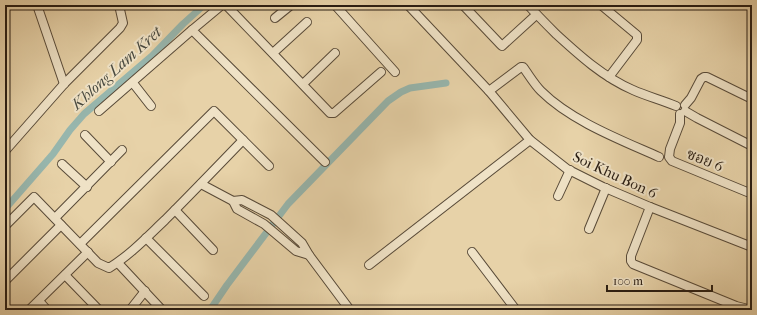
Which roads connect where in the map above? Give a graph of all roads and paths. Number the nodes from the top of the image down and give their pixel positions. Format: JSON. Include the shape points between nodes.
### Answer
{"nodes":[{"id":1,"x":38,"y":5,"type":"edge"},
{"id":2,"x":119,"y":5,"type":"edge"},
{"id":3,"x":222,"y":5,"type":"edge"},
{"id":4,"x":226,"y":5,"type":"edge"},
{"id":5,"x":291,"y":5,"type":"edge"},
{"id":6,"x":335,"y":5,"type":"edge"},
{"id":7,"x":408,"y":5,"type":"edge"},
{"id":8,"x":463,"y":5,"type":"edge"},
{"id":9,"x":528,"y":5,"type":"edge"},
{"id":10,"x":601,"y":5,"type":"edge"},
{"id":11,"x":536,"y":15,"type":"junction"},
{"id":12,"x":275,"y":18,"type":"dead end"},
{"id":13,"x":307,"y":22,"type":"dead end"},
{"id":14,"x":192,"y":30,"type":"junction"},
{"id":15,"x":273,"y":53,"type":"junction"},
{"id":16,"x":335,"y":53,"type":"dead end"},
{"id":17,"x":381,"y":72,"type":"dead end"},
{"id":18,"x":395,"y":72,"type":"dead end"},
{"id":19,"x":609,"y":77,"type":"junction"},
{"id":20,"x":133,"y":83,"type":"junction"},
{"id":21,"x":64,"y":84,"type":"junction"},
{"id":22,"x":303,"y":84,"type":"junction"},
{"id":23,"x":489,"y":91,"type":"junction"},
{"id":24,"x":752,"y":99,"type":"edge"},
{"id":25,"x":151,"y":106,"type":"dead end"},
{"id":26,"x":683,"y":110,"type":"junction"},
{"id":27,"x":99,"y":111,"type":"dead end"},
{"id":28,"x":85,"y":135,"type":"dead end"},
{"id":29,"x":243,"y":140,"type":"junction"},
{"id":30,"x":530,"y":140,"type":"junction"},
{"id":31,"x":752,"y":146,"type":"edge"},
{"id":32,"x":122,"y":150,"type":"dead end"},
{"id":33,"x":5,"y":151,"type":"edge"},
{"id":34,"x":659,"y":157,"type":"dead end"},
{"id":35,"x":111,"y":162,"type":"junction"},
{"id":36,"x":325,"y":162,"type":"dead end"},
{"id":37,"x":62,"y":164,"type":"dead end"},
{"id":38,"x":269,"y":166,"type":"dead end"},
{"id":39,"x":570,"y":170,"type":"junction"},
{"id":40,"x":201,"y":184,"type":"junction"},
{"id":41,"x":87,"y":186,"type":"junction"},
{"id":42,"x":606,"y":188,"type":"junction"},
{"id":43,"x":752,"y":194,"type":"edge"},
{"id":44,"x":558,"y":196,"type":"dead end"},
{"id":45,"x":233,"y":201,"type":"junction"},
{"id":46,"x":650,"y":207,"type":"junction"},
{"id":47,"x":175,"y":210,"type":"junction"},
{"id":48,"x":58,"y":222,"type":"junction"},
{"id":49,"x":5,"y":226,"type":"edge"},
{"id":50,"x":589,"y":230,"type":"dead end"},
{"id":51,"x":146,"y":238,"type":"junction"},
{"id":52,"x":80,"y":244,"type":"junction"},
{"id":53,"x":752,"y":247,"type":"edge"},
{"id":54,"x":213,"y":250,"type":"dead end"},
{"id":55,"x":88,"y":252,"type":"junction"},
{"id":56,"x":472,"y":252,"type":"dead end"},
{"id":57,"x":309,"y":255,"type":"junction"},
{"id":58,"x":118,"y":263,"type":"junction"},
{"id":59,"x":369,"y":265,"type":"dead end"},
{"id":60,"x":65,"y":275,"type":"junction"},
{"id":61,"x":5,"y":281,"type":"edge"},
{"id":62,"x":145,"y":291,"type":"junction"},
{"id":63,"x":204,"y":296,"type":"dead end"},
{"id":64,"x":39,"y":301,"type":"junction"},
{"id":65,"x":735,"y":308,"type":"edge"},
{"id":66,"x":29,"y":310,"type":"edge"},
{"id":67,"x":47,"y":310,"type":"edge"},
{"id":68,"x":99,"y":310,"type":"edge"},
{"id":69,"x":130,"y":310,"type":"edge"},
{"id":70,"x":162,"y":310,"type":"edge"},
{"id":71,"x":350,"y":310,"type":"edge"},
{"id":72,"x":516,"y":310,"type":"edge"},
{"id":73,"x":752,"y":310,"type":"edge"}],
"edges":[{"from":1,"to":21,"type":"street"},
{"from":2,"to":21,"type":"street","via":[[123,23],[120,28]]},
{"from":3,"to":14,"type":"street"},
{"from":4,"to":15,"type":"street"},
{"from":5,"to":12,"type":"street"},
{"from":6,"to":18,"type":"street"},
{"from":7,"to":23,"type":"street","name":"Soi Khu Bon 6"},
{"from":8,"to":11,"type":"street","via":[[502,46]]},
{"from":9,"to":11,"type":"street"},
{"from":10,"to":19,"type":"street","via":[[637,35],[637,40]]},
{"from":11,"to":19,"type":"street","via":[[585,60]]},
{"from":13,"to":15,"type":"street"},
{"from":14,"to":20,"type":"street"},
{"from":14,"to":36,"type":"street"},
{"from":15,"to":22,"type":"street"},
{"from":16,"to":22,"type":"street"},
{"from":17,"to":22,"type":"street","via":[[332,114]]},
{"from":19,"to":26,"type":"street","via":[[632,90],[676,106],[682,103]]},
{"from":20,"to":25,"type":"street"},
{"from":20,"to":27,"type":"street"},
{"from":21,"to":33,"type":"street"},
{"from":23,"to":30,"type":"street","name":"Soi Khu Bon 6"},
{"from":23,"to":34,"type":"street","via":[[523,67],[542,92],[565,110]]},
{"from":24,"to":26,"type":"street","via":[[704,77]]},
{"from":26,"to":31,"type":"street"},
{"from":26,"to":43,"type":"street","name":"ซอย 6","via":[[670,149],[669,157],[672,161]]},
{"from":28,"to":35,"type":"street"},
{"from":29,"to":38,"type":"street"},
{"from":29,"to":40,"type":"street"},
{"from":29,"to":52,"type":"street","via":[[214,111]]},
{"from":30,"to":39,"type":"street","name":"Soi Khu Bon 6"},
{"from":30,"to":59,"type":"street"},
{"from":32,"to":35,"type":"street"},
{"from":35,"to":41,"type":"street"},
{"from":37,"to":41,"type":"street"},
{"from":39,"to":42,"type":"street","name":"Soi Khu Bon 6"},
{"from":39,"to":44,"type":"street"},
{"from":40,"to":45,"type":"street"},
{"from":40,"to":47,"type":"street"},
{"from":41,"to":48,"type":"street"},
{"from":42,"to":46,"type":"street","name":"Soi Khu Bon 6"},
{"from":42,"to":50,"type":"street"},
{"from":45,"to":57,"type":"street","via":[[237,209],[264,224],[296,251]]},
{"from":45,"to":57,"type":"street","via":[[242,200],[271,215],[302,243]]},
{"from":46,"to":53,"type":"street","name":"Soi Khu Bon 6"},
{"from":46,"to":65,"type":"street","via":[[631,256],[633,264]]},
{"from":47,"to":51,"type":"street"},
{"from":47,"to":54,"type":"street"},
{"from":48,"to":49,"type":"street","via":[[34,197]]},
{"from":48,"to":52,"type":"street"},
{"from":48,"to":61,"type":"street"},
{"from":51,"to":58,"type":"street"},
{"from":51,"to":63,"type":"street"},
{"from":52,"to":55,"type":"street"},
{"from":55,"to":58,"type":"street","via":[[98,263],[109,268]]},
{"from":55,"to":60,"type":"street"},
{"from":56,"to":72,"type":"street"},
{"from":57,"to":71,"type":"street"},
{"from":58,"to":62,"type":"street"},
{"from":60,"to":64,"type":"street"},
{"from":60,"to":68,"type":"street"},
{"from":62,"to":69,"type":"street"},
{"from":62,"to":70,"type":"street"},
{"from":64,"to":66,"type":"street"},
{"from":64,"to":67,"type":"street"},
{"from":65,"to":73,"type":"street"}]}
